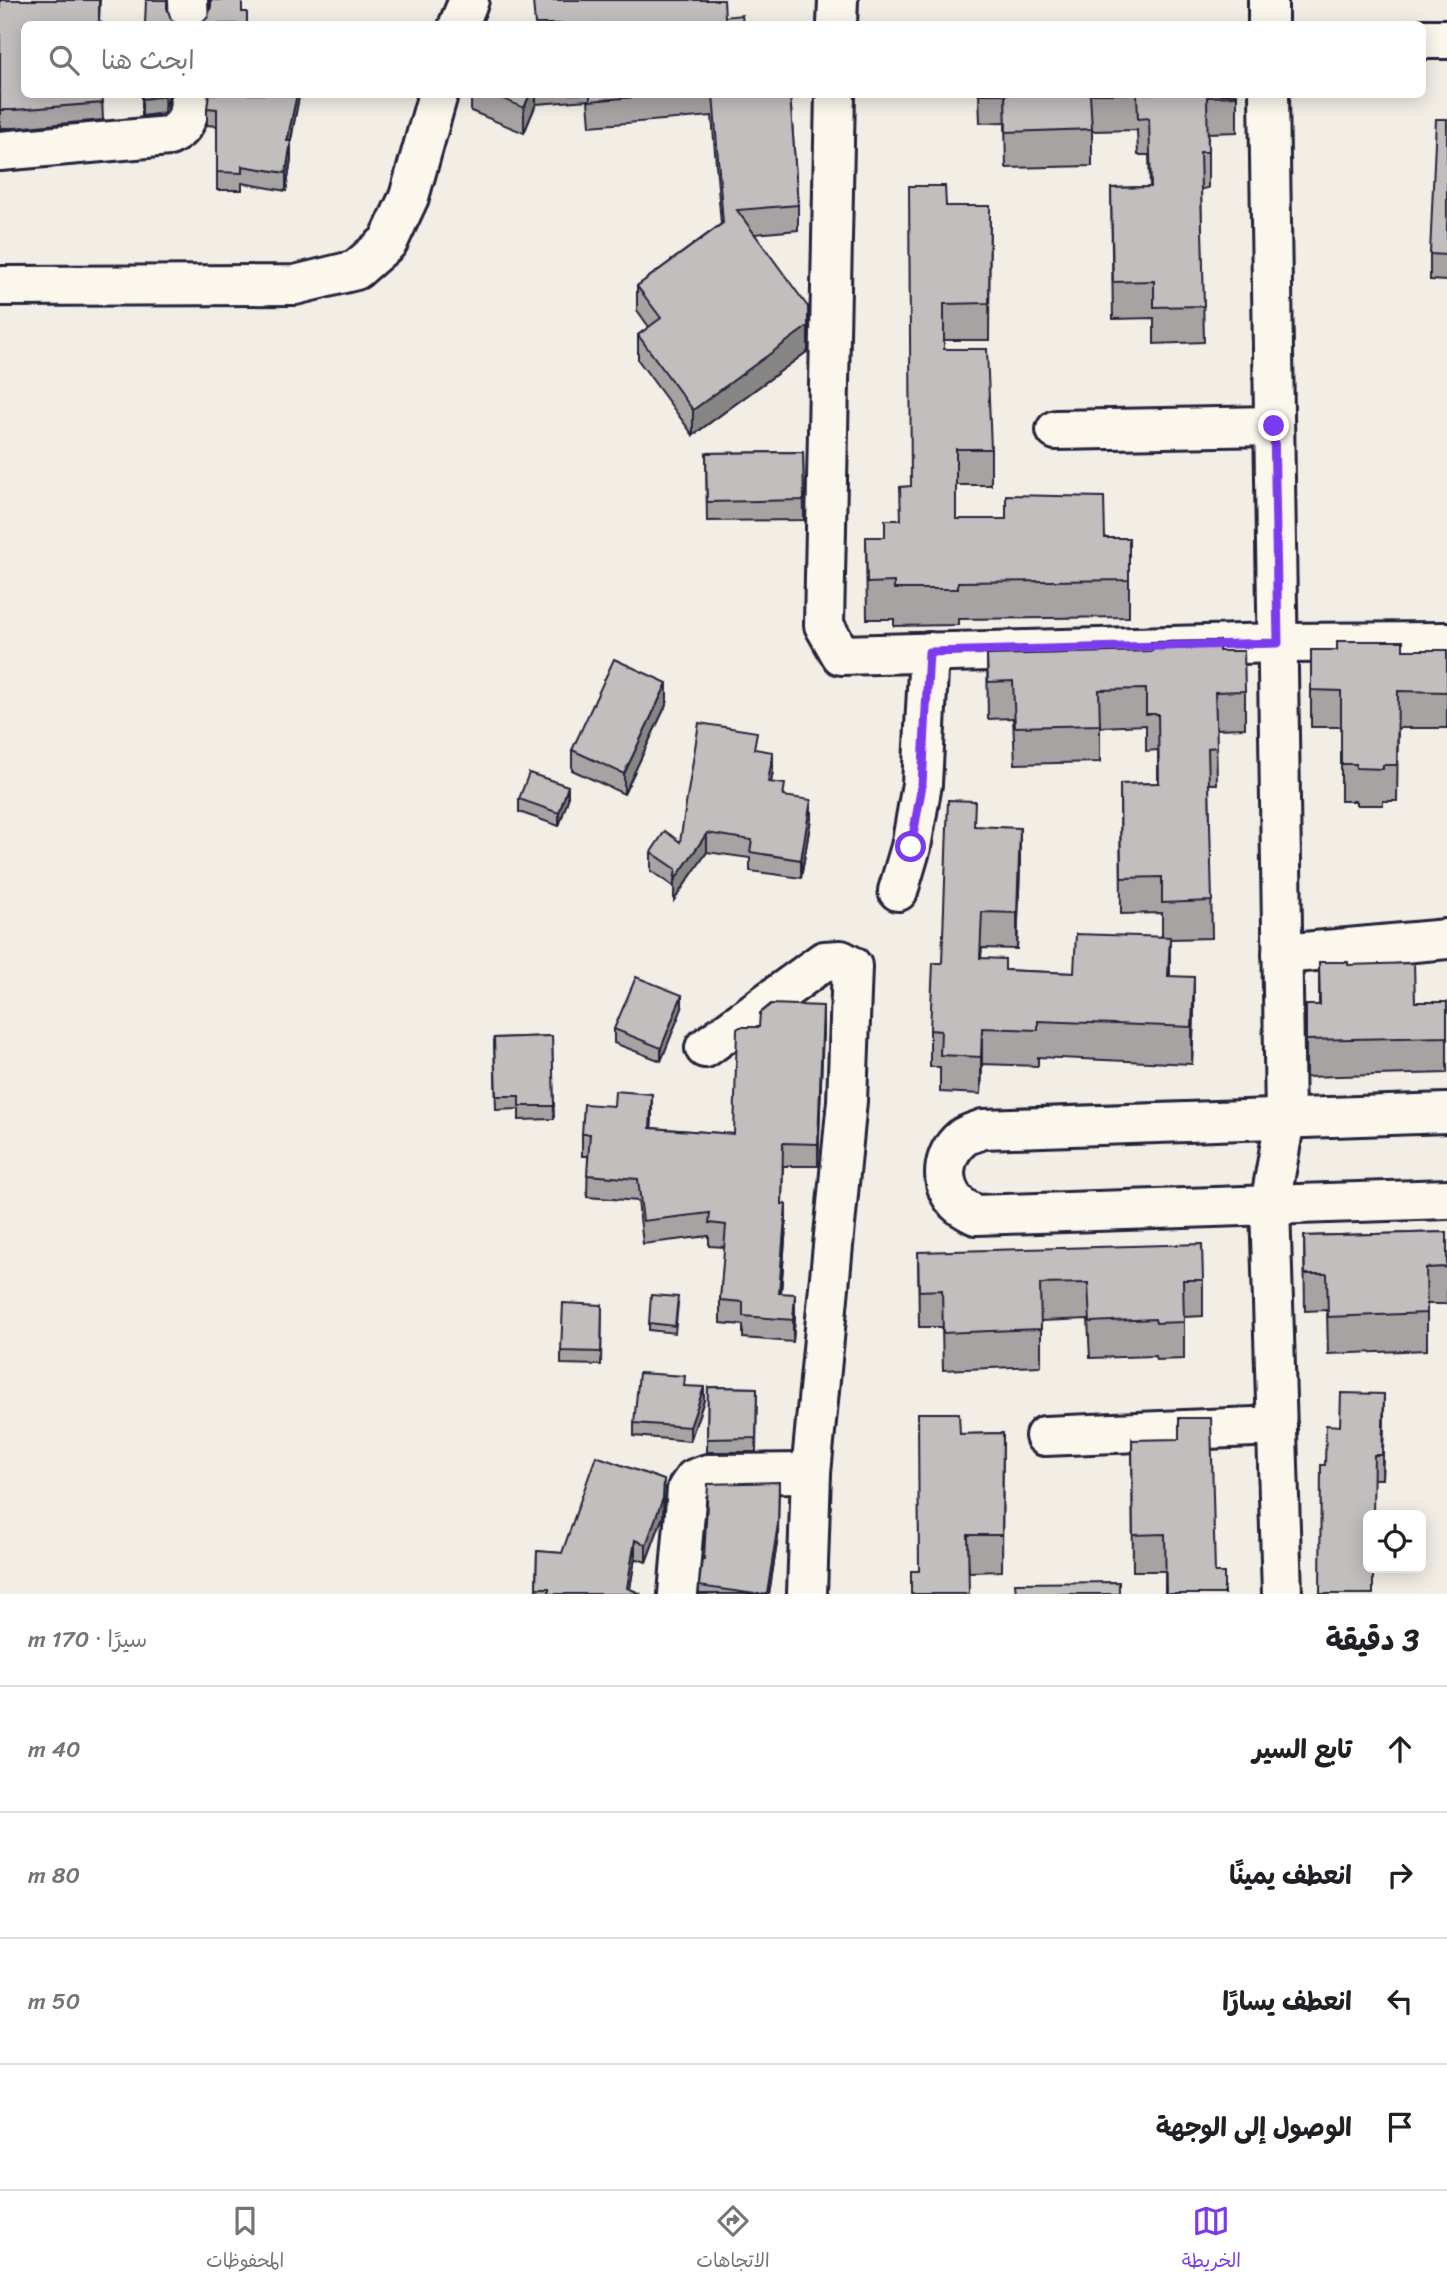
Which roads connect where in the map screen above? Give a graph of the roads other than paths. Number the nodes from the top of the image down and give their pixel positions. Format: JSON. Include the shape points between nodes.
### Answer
{"nodes":[{"id":1,"x":188,"y":0,"type":"edge"},
{"id":2,"x":469,"y":0,"type":"edge"},
{"id":3,"x":838,"y":0,"type":"edge"},
{"id":4,"x":1268,"y":0,"type":"edge"},
{"id":5,"x":189,"y":21,"type":"edge"},
{"id":6,"x":459,"y":21,"type":"edge"},
{"id":7,"x":836,"y":21,"type":"edge"},
{"id":8,"x":1268,"y":21,"type":"edge"},
{"id":9,"x":1426,"y":39,"type":"edge"},
{"id":10,"x":1447,"y":39,"type":"edge"},
{"id":11,"x":190,"y":98,"type":"edge"},
{"id":12,"x":437,"y":98,"type":"edge"},
{"id":13,"x":835,"y":98,"type":"edge"},
{"id":14,"x":1269,"y":98,"type":"edge"},
{"id":15,"x":0,"y":151,"type":"edge"},
{"id":16,"x":0,"y":286,"type":"edge"},
{"id":17,"x":1274,"y":426,"type":"junction"},
{"id":18,"x":1056,"y":430,"type":"dead end"},
{"id":19,"x":1447,"y":642,"type":"edge"},
{"id":20,"x":1278,"y":643,"type":"junction"},
{"id":21,"x":929,"y":652,"type":"junction"},
{"id":22,"x":898,"y":891,"type":"dead end"},
{"id":23,"x":1447,"y":939,"type":"edge"},
{"id":24,"x":1282,"y":954,"type":"junction"},
{"id":25,"x":705,"y":1048,"type":"dead end"},
{"id":26,"x":1447,"y":1113,"type":"edge"},
{"id":27,"x":1285,"y":1119,"type":"junction"},
{"id":28,"x":1447,"y":1199,"type":"edge"},
{"id":29,"x":1269,"y":1205,"type":"junction"},
{"id":30,"x":1277,"y":1426,"type":"junction"},
{"id":31,"x":1045,"y":1436,"type":"dead end"},
{"id":32,"x":811,"y":1473,"type":"junction"},
{"id":33,"x":678,"y":1594,"type":"edge"},
{"id":34,"x":807,"y":1594,"type":"edge"},
{"id":35,"x":1282,"y":1594,"type":"edge"}],
"edges":[{"from":1,"to":5,"type":"street"},
{"from":2,"to":6,"type":"street"},
{"from":3,"to":7,"type":"street"},
{"from":4,"to":8,"type":"street"},
{"from":9,"to":10,"type":"street"},
{"from":11,"to":15,"type":"street","via":[[188,118],[169,136]]},
{"from":12,"to":16,"type":"street","via":[[404,208],[388,242],[356,270],[295,285]]},
{"from":13,"to":21,"type":"street","via":[[824,625],[841,655]]},
{"from":14,"to":17,"type":"street"},
{"from":17,"to":18,"type":"street"},
{"from":17,"to":20,"type":"street"},
{"from":19,"to":20,"type":"street"},
{"from":20,"to":21,"type":"street"},
{"from":20,"to":24,"type":"street"},
{"from":21,"to":22,"type":"street","via":[[922,785]]},
{"from":23,"to":24,"type":"street"},
{"from":24,"to":27,"type":"street"},
{"from":25,"to":32,"type":"street","via":[[824,961],[841,960],[852,966],[847,1101]]},
{"from":26,"to":27,"type":"street"},
{"from":27,"to":29,"type":"street"},
{"from":27,"to":29,"type":"street","via":[[982,1129],[964,1136],[950,1151],[944,1170],[947,1189],[958,1205],[976,1215]]},
{"from":28,"to":29,"type":"street"},
{"from":29,"to":30,"type":"street"},
{"from":30,"to":31,"type":"street"},
{"from":30,"to":35,"type":"street"},
{"from":32,"to":33,"type":"street","via":[[708,1474],[694,1479],[687,1489]]},
{"from":32,"to":34,"type":"street"}]}
